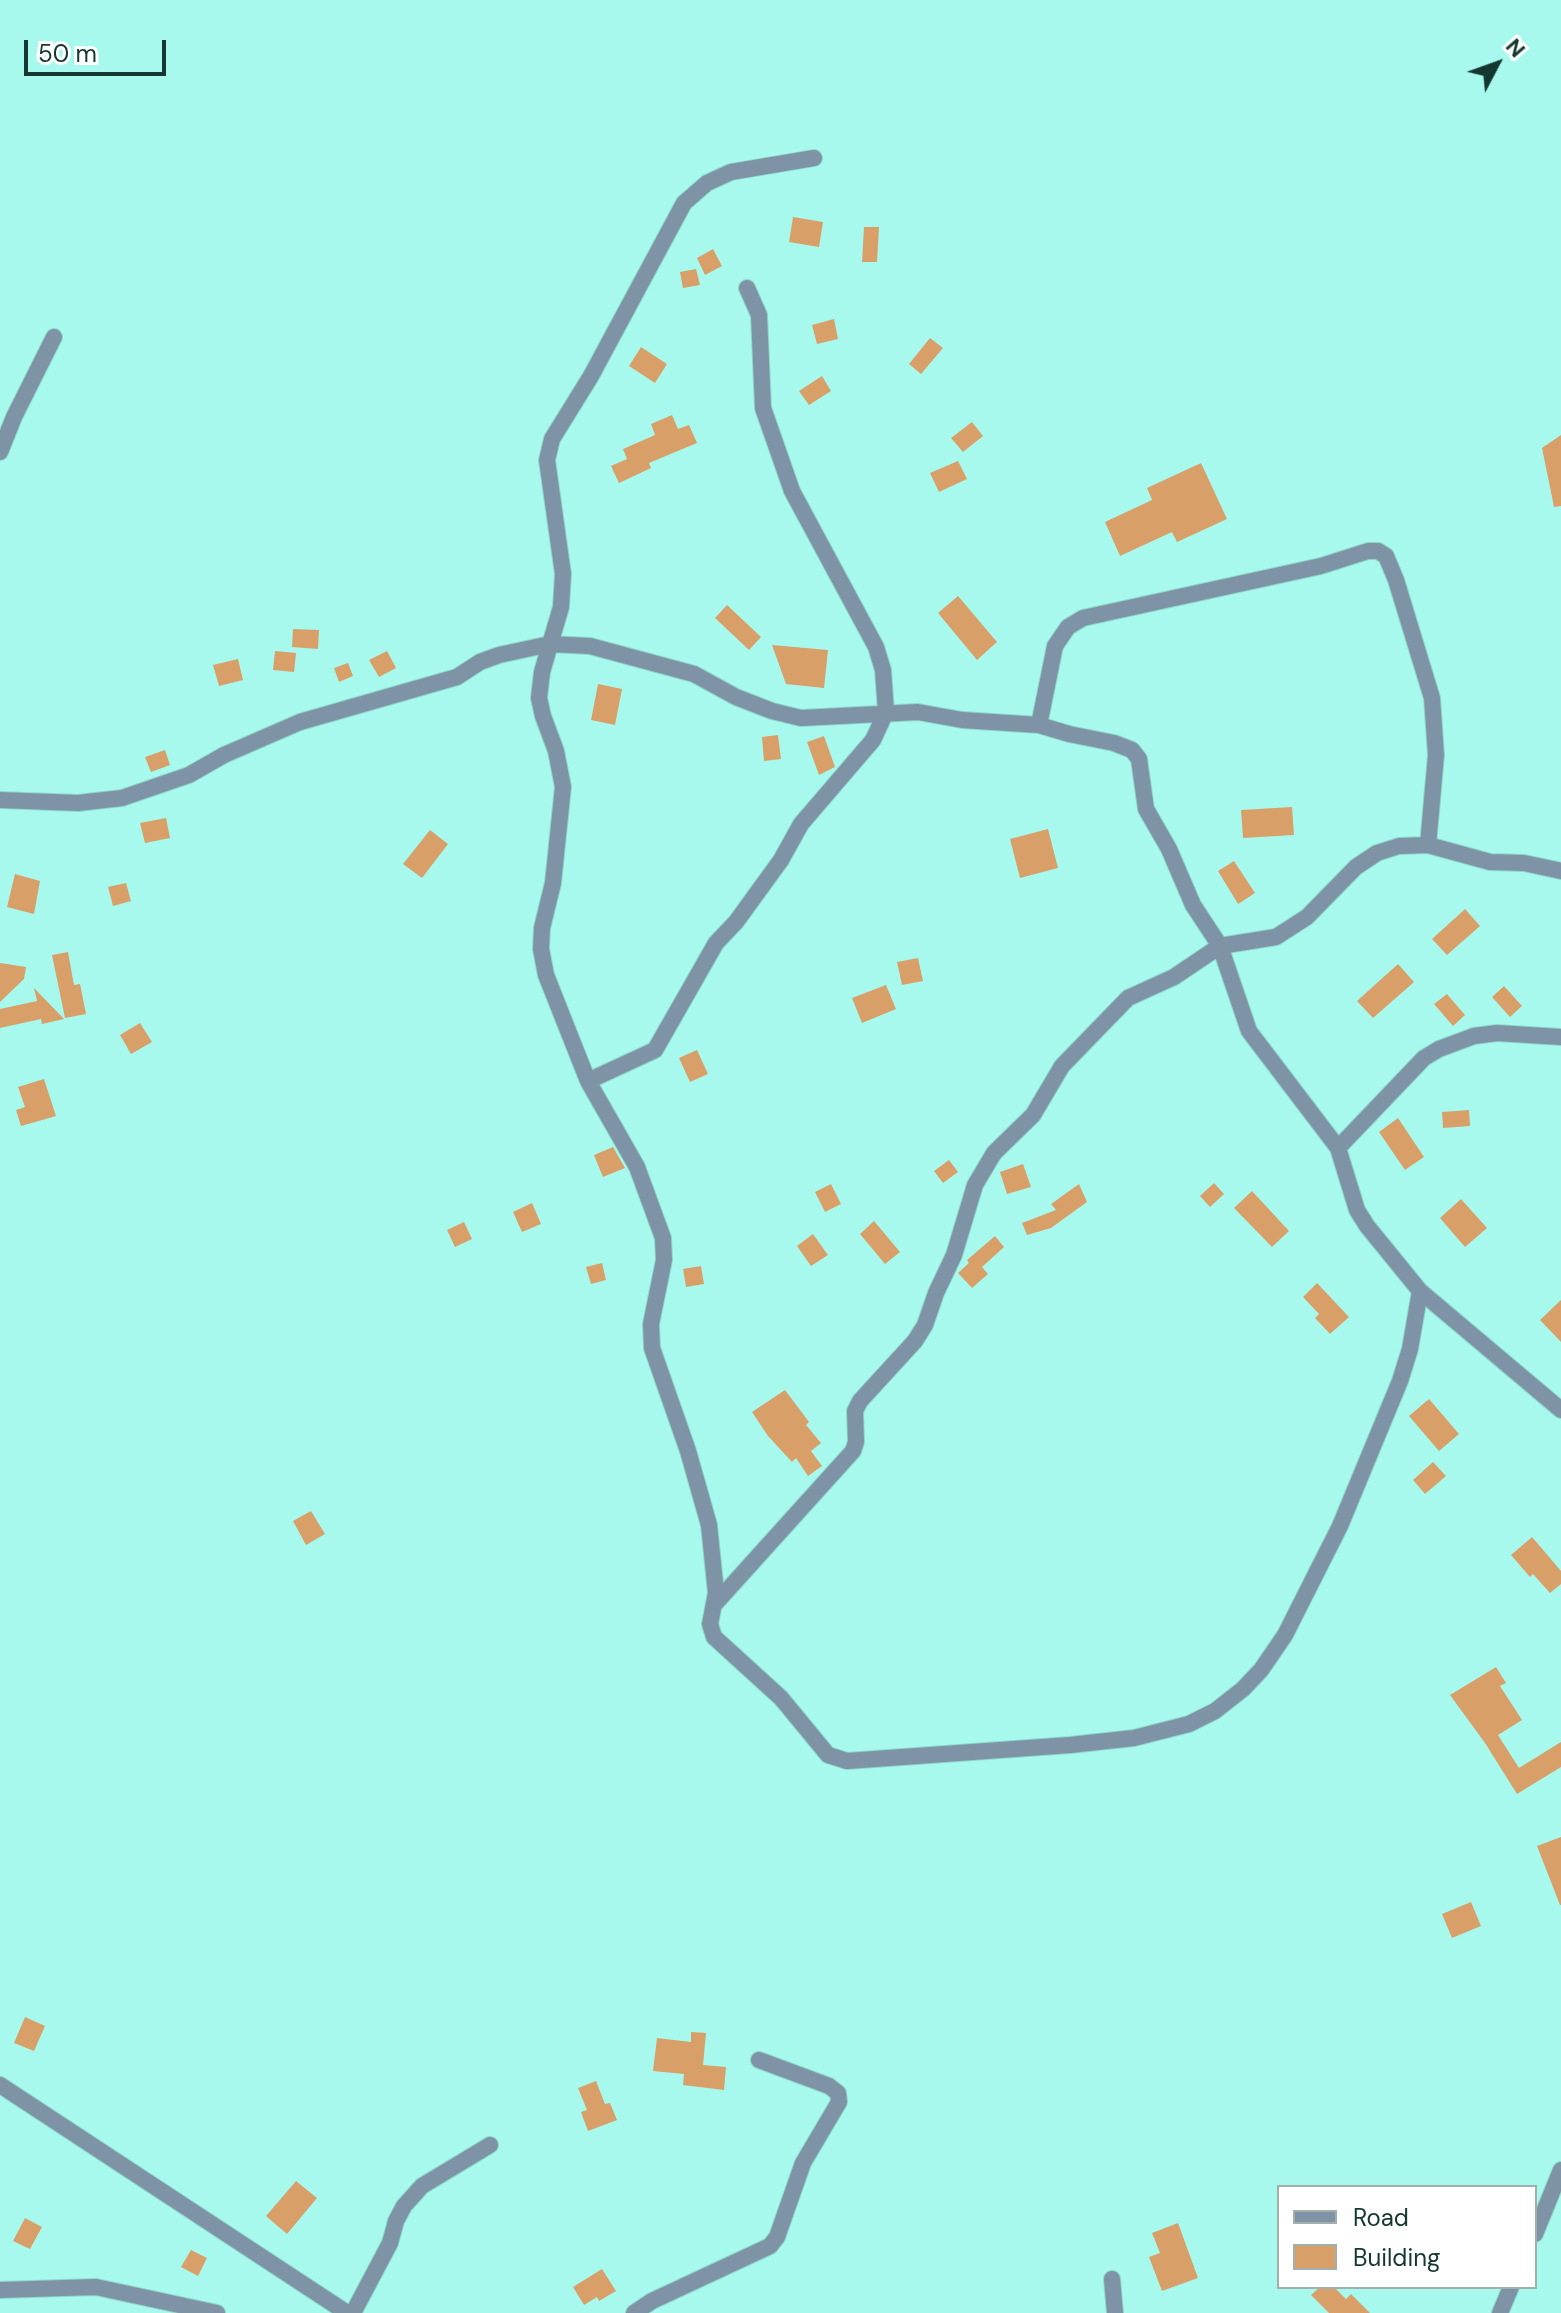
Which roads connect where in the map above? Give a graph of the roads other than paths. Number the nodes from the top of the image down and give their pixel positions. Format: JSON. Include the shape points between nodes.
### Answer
{"nodes":[{"id":1,"x":814,"y":158,"type":"dead end"},
{"id":2,"x":747,"y":288,"type":"dead end"},
{"id":3,"x":54,"y":337,"type":"dead end"},
{"id":4,"x":0,"y":452,"type":"edge"},
{"id":5,"x":550,"y":644,"type":"junction"},
{"id":6,"x":886,"y":712,"type":"junction"},
{"id":7,"x":1039,"y":725,"type":"junction"},
{"id":8,"x":0,"y":800,"type":"edge"},
{"id":9,"x":1428,"y":845,"type":"junction"},
{"id":10,"x":1561,"y":871,"type":"edge"},
{"id":11,"x":1220,"y":946,"type":"junction"},
{"id":12,"x":1561,"y":1037,"type":"edge"},
{"id":13,"x":588,"y":1081,"type":"junction"},
{"id":14,"x":1338,"y":1148,"type":"junction"},
{"id":15,"x":1420,"y":1291,"type":"junction"},
{"id":16,"x":1561,"y":1410,"type":"edge"},
{"id":17,"x":714,"y":1605,"type":"junction"},
{"id":18,"x":759,"y":2060,"type":"dead end"},
{"id":19,"x":0,"y":2085,"type":"edge"},
{"id":20,"x":490,"y":2145,"type":"dead end"},
{"id":21,"x":1561,"y":2170,"type":"edge"},
{"id":22,"x":1537,"y":2229,"type":"edge"},
{"id":23,"x":1112,"y":2279,"type":"dead end"},
{"id":24,"x":1510,"y":2289,"type":"edge"},
{"id":25,"x":0,"y":2290,"type":"edge"},
{"id":26,"x":217,"y":2313,"type":"edge"},
{"id":27,"x":347,"y":2313,"type":"edge"},
{"id":28,"x":353,"y":2313,"type":"edge"},
{"id":29,"x":634,"y":2313,"type":"edge"},
{"id":30,"x":1115,"y":2313,"type":"edge"},
{"id":31,"x":1500,"y":2313,"type":"edge"}],
"edges":[{"from":1,"to":5,"type":"street","via":[[731,172],[707,183],[684,203],[552,439],[547,460],[563,574],[561,607]]},
{"from":2,"to":6,"type":"street","via":[[759,315],[763,408],[792,491],[876,647]]},
{"from":3,"to":4,"type":"street"},
{"from":5,"to":6,"type":"street","via":[[590,646],[694,674],[736,697],[801,718]]},
{"from":5,"to":8,"type":"street","via":[[499,655],[457,677],[322,714],[189,775],[122,798],[78,803]]},
{"from":5,"to":13,"type":"street","via":[[539,698],[563,787],[541,949],[546,975]]},
{"from":6,"to":7,"type":"street"},
{"from":6,"to":13,"type":"street","via":[[873,740],[801,824],[781,860],[716,943],[655,1050]]},
{"from":7,"to":9,"type":"street","via":[[1055,646],[1068,627],[1083,618],[1378,551],[1386,556],[1396,580],[1432,698],[1436,755]]},
{"from":7,"to":11,"type":"street","via":[[1132,750],[1139,759],[1146,809],[1193,905]]},
{"from":9,"to":10,"type":"street","via":[[1490,862]]},
{"from":9,"to":11,"type":"street","via":[[1377,853],[1307,917],[1276,937]]},
{"from":11,"to":14,"type":"street","via":[[1249,1031]]},
{"from":11,"to":17,"type":"street","via":[[1174,977],[1128,998],[1062,1066],[1033,1115],[994,1153],[975,1185],[925,1325],[855,1411],[853,1451]]},
{"from":12,"to":14,"type":"street","via":[[1497,1033],[1439,1049],[1424,1058]]},
{"from":13,"to":17,"type":"street","via":[[637,1167],[663,1238],[652,1348],[709,1525]]},
{"from":14,"to":15,"type":"street","via":[[1357,1210]]},
{"from":15,"to":16,"type":"street"},
{"from":15,"to":17,"type":"street","via":[[1400,1381],[1340,1526],[1285,1635],[1243,1689],[1189,1724],[1134,1738],[1070,1745],[837,1759],[714,1637]]},
{"from":18,"to":29,"type":"street","via":[[829,2086],[839,2102],[803,2163],[777,2237],[770,2246]]},
{"from":19,"to":27,"type":"street"},
{"from":20,"to":28,"type":"street","via":[[422,2186],[404,2206]]},
{"from":21,"to":22,"type":"street"},
{"from":23,"to":30,"type":"street"},
{"from":24,"to":31,"type":"street"},
{"from":25,"to":26,"type":"street","via":[[96,2287]]}]}
